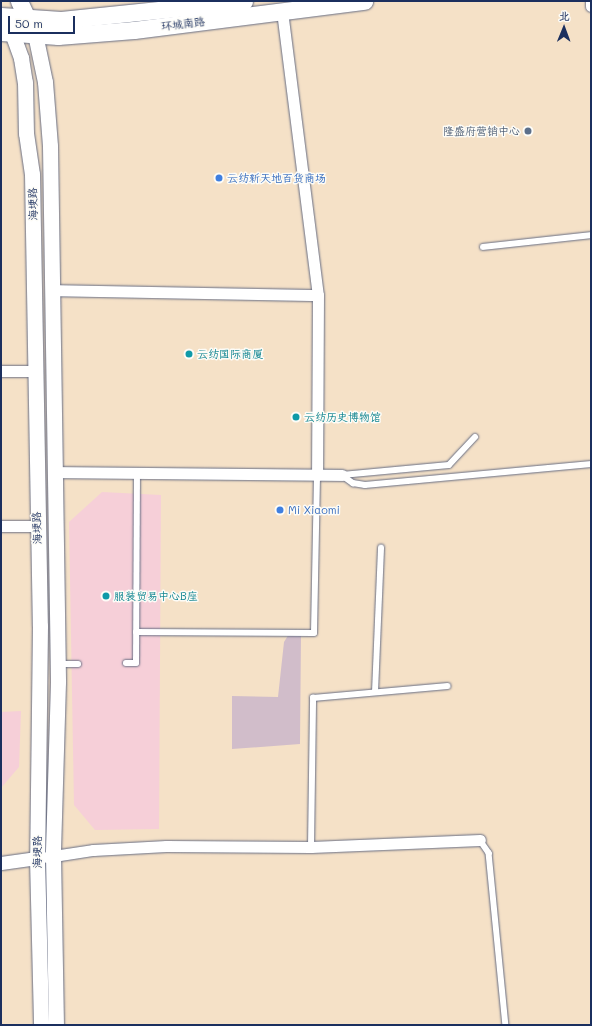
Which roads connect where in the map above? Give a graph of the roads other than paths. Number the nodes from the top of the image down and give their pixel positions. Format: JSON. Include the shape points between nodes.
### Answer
{"nodes":[{"id":1,"x":19,"y":1,"type":"edge"},
{"id":2,"x":244,"y":1,"type":"edge"},
{"id":3,"x":364,"y":1,"type":"edge"},
{"id":4,"x":591,"y":1,"type":"edge"},
{"id":5,"x":179,"y":5,"type":"edge"},
{"id":6,"x":591,"y":6,"type":"edge"},
{"id":7,"x":282,"y":11,"type":"junction"},
{"id":8,"x":27,"y":18,"type":"junction"},
{"id":9,"x":4,"y":20,"type":"edge"},
{"id":10,"x":35,"y":34,"type":"junction"},
{"id":11,"x":591,"y":235,"type":"edge"},
{"id":12,"x":483,"y":247,"type":"dead end"},
{"id":13,"x":51,"y":290,"type":"junction"},
{"id":14,"x":318,"y":295,"type":"junction"},
{"id":15,"x":1,"y":371,"type":"edge"},
{"id":16,"x":35,"y":371,"type":"junction"},
{"id":17,"x":475,"y":437,"type":"dead end"},
{"id":18,"x":591,"y":464,"type":"edge"},
{"id":19,"x":54,"y":472,"type":"junction"},
{"id":20,"x":137,"y":472,"type":"junction"},
{"id":21,"x":317,"y":475,"type":"junction"},
{"id":22,"x":342,"y":475,"type":"junction"},
{"id":23,"x":1,"y":526,"type":"edge"},
{"id":24,"x":37,"y":526,"type":"junction"},
{"id":25,"x":381,"y":548,"type":"dead end"},
{"id":26,"x":136,"y":632,"type":"junction"},
{"id":27,"x":126,"y":663,"type":"dead end"},
{"id":28,"x":58,"y":664,"type":"junction"},
{"id":29,"x":78,"y":664,"type":"dead end"},
{"id":30,"x":447,"y":686,"type":"dead end"},
{"id":31,"x":375,"y":692,"type":"junction"},
{"id":32,"x":480,"y":840,"type":"joint"},
{"id":33,"x":311,"y":847,"type":"junction"},
{"id":34,"x":53,"y":856,"type":"junction"},
{"id":35,"x":37,"y":858,"type":"junction"},
{"id":36,"x":1,"y":863,"type":"edge"},
{"id":37,"x":41,"y":1025,"type":"edge"},
{"id":38,"x":56,"y":1025,"type":"edge"},
{"id":39,"x":506,"y":1025,"type":"edge"}],
"edges":[{"from":1,"to":8,"type":"main road"},
{"from":2,"to":5,"type":"main road","name":"环城南路"},
{"from":3,"to":7,"type":"main road","name":"环城南路"},
{"from":4,"to":6,"type":"street"},
{"from":5,"to":8,"type":"main road","name":"环城南路","via":[[61,20]]},
{"from":7,"to":10,"type":"main road","name":"环城南路","via":[[134,30],[58,36]]},
{"from":7,"to":14,"type":"street"},
{"from":8,"to":9,"type":"main road","name":"环城南路"},
{"from":8,"to":10,"type":"main road"},
{"from":9,"to":10,"type":"main road","name":"环城南路"},
{"from":9,"to":16,"type":"main road","name":"海埂路","via":[[21,58],[25,82],[26,134],[32,174]]},
{"from":10,"to":13,"type":"main road","name":"海埂路","via":[[45,82],[50,146]]},
{"from":11,"to":12,"type":"lane"},
{"from":13,"to":14,"type":"street"},
{"from":13,"to":19,"type":"main road","name":"海埂路"},
{"from":14,"to":21,"type":"street"},
{"from":15,"to":16,"type":"street"},
{"from":16,"to":24,"type":"main road","name":"海埂路"},
{"from":17,"to":22,"type":"lane","via":[[449,465]]},
{"from":18,"to":22,"type":"lane","via":[[365,485],[352,482]]},
{"from":19,"to":20,"type":"street"},
{"from":19,"to":28,"type":"main road","name":"海埂路"},
{"from":20,"to":21,"type":"street"},
{"from":20,"to":26,"type":"lane"},
{"from":21,"to":22,"type":"street"},
{"from":21,"to":26,"type":"lane","via":[[314,633]]},
{"from":23,"to":24,"type":"street"},
{"from":24,"to":35,"type":"main road","name":"海埂路","via":[[41,698]]},
{"from":25,"to":31,"type":"lane"},
{"from":26,"to":27,"type":"lane","via":[[136,663]]},
{"from":28,"to":29,"type":"lane"},
{"from":28,"to":34,"type":"main road","name":"海埂路"},
{"from":30,"to":31,"type":"lane"},
{"from":31,"to":33,"type":"lane","via":[[313,698]]},
{"from":32,"to":33,"type":"street"},
{"from":32,"to":39,"type":"lane","via":[[490,853]]},
{"from":33,"to":34,"type":"street","via":[[166,846],[93,850]]},
{"from":34,"to":35,"type":"street"},
{"from":34,"to":38,"type":"main road","name":"海埂路"},
{"from":35,"to":36,"type":"street"},
{"from":35,"to":37,"type":"main road","name":"海埂路"}]}
